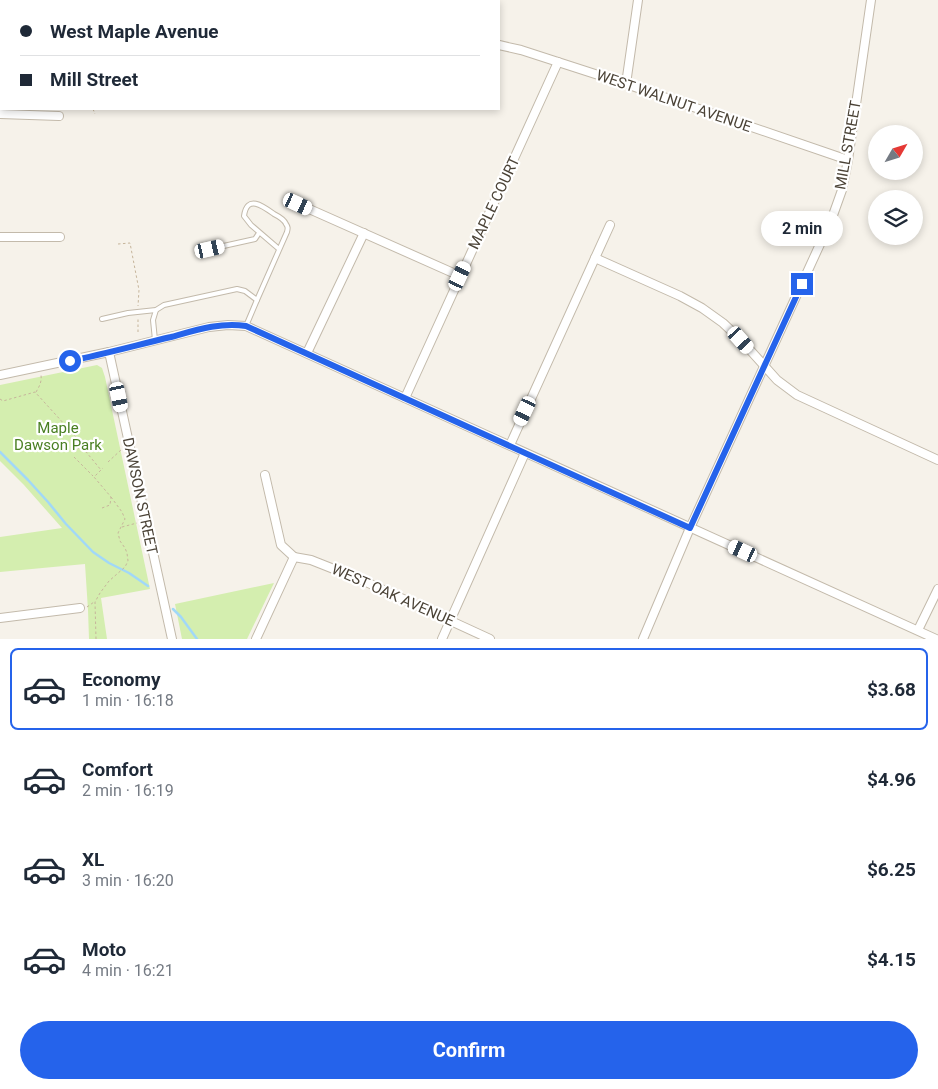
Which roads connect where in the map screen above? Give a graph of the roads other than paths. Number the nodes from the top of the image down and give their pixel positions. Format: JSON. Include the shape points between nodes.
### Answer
{"nodes":[{"id":1,"x":638,"y":0,"type":"edge"},
{"id":2,"x":871,"y":0,"type":"edge"},
{"id":3,"x":500,"y":45,"type":"edge"},
{"id":4,"x":558,"y":62,"type":"junction"},
{"id":5,"x":626,"y":84,"type":"junction"},
{"id":6,"x":0,"y":114,"type":"edge"},
{"id":7,"x":59,"y":116,"type":"dead end"},
{"id":8,"x":848,"y":160,"type":"junction"},
{"id":9,"x":298,"y":204,"type":"dead end"},
{"id":10,"x":610,"y":225,"type":"dead end"},
{"id":11,"x":259,"y":233,"type":"junction"},
{"id":12,"x":364,"y":233,"type":"junction"},
{"id":13,"x":0,"y":237,"type":"edge"},
{"id":14,"x":60,"y":237,"type":"dead end"},
{"id":15,"x":210,"y":249,"type":"dead end"},
{"id":16,"x":279,"y":249,"type":"junction"},
{"id":17,"x":595,"y":258,"type":"junction"},
{"id":18,"x":460,"y":276,"type":"junction"},
{"id":19,"x":256,"y":300,"type":"junction"},
{"id":20,"x":156,"y":310,"type":"junction"},
{"id":21,"x":102,"y":319,"type":"dead end"},
{"id":22,"x":246,"y":326,"type":"junction"},
{"id":23,"x":155,"y":340,"type":"junction"},
{"id":24,"x":110,"y":352,"type":"junction"},
{"id":25,"x":307,"y":353,"type":"junction"},
{"id":26,"x":764,"y":366,"type":"junction"},
{"id":27,"x":0,"y":375,"type":"edge"},
{"id":28,"x":405,"y":398,"type":"junction"},
{"id":29,"x":510,"y":445,"type":"junction"},
{"id":30,"x":525,"y":453,"type":"junction"},
{"id":31,"x":938,"y":460,"type":"edge"},
{"id":32,"x":265,"y":475,"type":"dead end"},
{"id":33,"x":690,"y":528,"type":"junction"},
{"id":34,"x":294,"y":558,"type":"junction"},
{"id":35,"x":938,"y":589,"type":"edge"},
{"id":36,"x":82,"y":608,"type":"road end"},
{"id":37,"x":0,"y":618,"type":"edge"},
{"id":38,"x":450,"y":620,"type":"junction"},
{"id":39,"x":922,"y":634,"type":"edge"},
{"id":40,"x":172,"y":639,"type":"edge"},
{"id":41,"x":256,"y":639,"type":"edge"},
{"id":42,"x":442,"y":639,"type":"edge"},
{"id":43,"x":490,"y":639,"type":"edge"},
{"id":44,"x":643,"y":639,"type":"edge"},
{"id":45,"x":936,"y":639,"type":"edge"}],
"edges":[{"from":1,"to":5,"type":"street"},
{"from":2,"to":8,"type":"street","name":"MILL STREET"},
{"from":3,"to":4,"type":"street","name":"WEST WALNUT AVENUE"},
{"from":4,"to":5,"type":"street","name":"WEST WALNUT AVENUE"},
{"from":4,"to":18,"type":"street","name":"MAPLE COURT"},
{"from":5,"to":8,"type":"street","name":"WEST WALNUT AVENUE"},
{"from":6,"to":7,"type":"street"},
{"from":8,"to":26,"type":"street","name":"MILL STREET","via":[[832,218]]},
{"from":9,"to":12,"type":"street"},
{"from":10,"to":17,"type":"street"},
{"from":11,"to":15,"type":"lane","via":[[255,239]]},
{"from":11,"to":16,"type":"lane"},
{"from":11,"to":16,"type":"lane","via":[[244,216],[245,209],[254,203],[261,204],[288,226]]},
{"from":12,"to":18,"type":"street"},
{"from":12,"to":25,"type":"street"},
{"from":13,"to":14,"type":"street"},
{"from":16,"to":19,"type":"lane"},
{"from":17,"to":26,"type":"street","via":[[702,308],[723,323]]},
{"from":17,"to":29,"type":"street"},
{"from":18,"to":28,"type":"street","name":"MAPLE COURT"},
{"from":19,"to":20,"type":"lane","via":[[237,288],[164,305]]},
{"from":19,"to":22,"type":"lane"},
{"from":20,"to":21,"type":"lane"},
{"from":20,"to":23,"type":"lane","via":[[153,320]]},
{"from":22,"to":23,"type":"street","via":[[209,327]]},
{"from":22,"to":25,"type":"street"},
{"from":23,"to":24,"type":"street"},
{"from":24,"to":27,"type":"street"},
{"from":24,"to":40,"type":"street","name":"DAWSON STREET"},
{"from":25,"to":28,"type":"street"},
{"from":26,"to":31,"type":"street","via":[[797,395]]},
{"from":26,"to":33,"type":"street","name":"MILL STREET"},
{"from":28,"to":29,"type":"street"},
{"from":29,"to":30,"type":"street"},
{"from":30,"to":33,"type":"street"},
{"from":30,"to":38,"type":"street"},
{"from":32,"to":34,"type":"street","via":[[282,545]]},
{"from":33,"to":39,"type":"street"},
{"from":33,"to":44,"type":"street","name":"MILL STREET"},
{"from":34,"to":38,"type":"street","name":"WEST OAK AVENUE","via":[[311,560],[364,581]]},
{"from":34,"to":41,"type":"street"},
{"from":35,"to":39,"type":"street"},
{"from":36,"to":37,"type":"street"},
{"from":38,"to":42,"type":"street"},
{"from":38,"to":43,"type":"street","name":"WEST OAK AVENUE"},
{"from":39,"to":45,"type":"street"}]}
